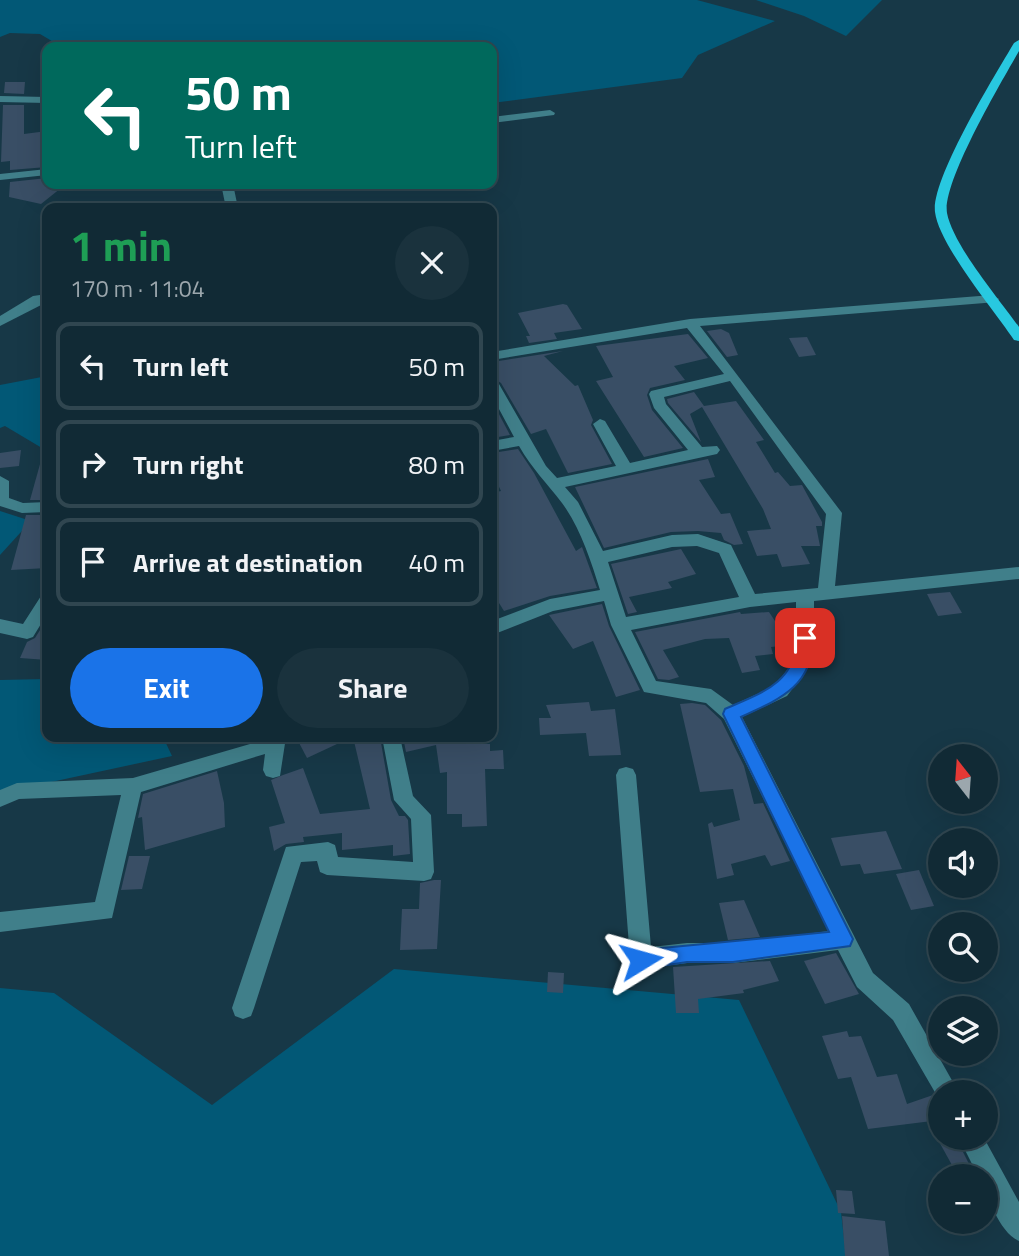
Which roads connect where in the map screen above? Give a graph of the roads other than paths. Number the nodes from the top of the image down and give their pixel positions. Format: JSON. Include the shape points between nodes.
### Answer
{"nodes":[{"id":1,"x":1019,"y":43,"type":"edge"},
{"id":2,"x":0,"y":99,"type":"edge"},
{"id":3,"x":42,"y":100,"type":"edge"},
{"id":4,"x":550,"y":113,"type":"dead end"},
{"id":5,"x":497,"y":119,"type":"edge"},
{"id":6,"x":42,"y":173,"type":"edge"},
{"id":7,"x":0,"y":177,"type":"edge"},
{"id":8,"x":42,"y":299,"type":"edge"},
{"id":9,"x":992,"y":299,"type":"junction"},
{"id":10,"x":0,"y":322,"type":"edge"},
{"id":11,"x":690,"y":323,"type":"junction"},
{"id":12,"x":1019,"y":337,"type":"edge"},
{"id":13,"x":497,"y":355,"type":"edge"},
{"id":14,"x":733,"y":376,"type":"junction"},
{"id":15,"x":497,"y":393,"type":"edge"},
{"id":16,"x":600,"y":424,"type":"dead end"},
{"id":17,"x":524,"y":440,"type":"junction"},
{"id":18,"x":497,"y":445,"type":"edge"},
{"id":19,"x":625,"y":468,"type":"junction"},
{"id":20,"x":1,"y":481,"type":"edge"},
{"id":21,"x":554,"y":484,"type":"junction"},
{"id":22,"x":42,"y":507,"type":"edge"},
{"id":23,"x":598,"y":558,"type":"junction"},
{"id":24,"x":1019,"y":573,"type":"edge"},
{"id":25,"x":826,"y":593,"type":"junction"},
{"id":26,"x":610,"y":594,"type":"junction"},
{"id":27,"x":805,"y":595,"type":"junction"},
{"id":28,"x":750,"y":601,"type":"junction"},
{"id":29,"x":42,"y":608,"type":"edge"},
{"id":30,"x":620,"y":625,"type":"junction"},
{"id":31,"x":0,"y":626,"type":"edge"},
{"id":32,"x":497,"y":626,"type":"edge"},
{"id":33,"x":731,"y":714,"type":"junction"},
{"id":34,"x":268,"y":742,"type":"edge"},
{"id":35,"x":276,"y":742,"type":"edge"},
{"id":36,"x":392,"y":742,"type":"edge"},
{"id":37,"x":273,"y":770,"type":"dead end"},
{"id":38,"x":625,"y":775,"type":"dead end"},
{"id":39,"x":133,"y":786,"type":"junction"},
{"id":40,"x":0,"y":799,"type":"edge"},
{"id":41,"x":0,"y":922,"type":"edge"},
{"id":42,"x":843,"y":939,"type":"junction"},
{"id":43,"x":243,"y":1008,"type":"dead end"},
{"id":44,"x":939,"y":1080,"type":"edge"},
{"id":45,"x":977,"y":1150,"type":"edge"},
{"id":46,"x":1019,"y":1228,"type":"edge"}],
"edges":[{"from":1,"to":9,"type":"main road","via":[[979,110],[942,195],[941,213],[952,241]]},
{"from":2,"to":3,"type":"street"},
{"from":4,"to":5,"type":"street"},
{"from":6,"to":7,"type":"street"},
{"from":8,"to":10,"type":"street"},
{"from":9,"to":11,"type":"street"},
{"from":9,"to":12,"type":"main road"},
{"from":11,"to":13,"type":"street"},
{"from":11,"to":14,"type":"street"},
{"from":14,"to":19,"type":"street","via":[[656,394],[659,405],[705,451]]},
{"from":14,"to":25,"type":"street","via":[[834,513]]},
{"from":15,"to":17,"type":"street"},
{"from":16,"to":19,"type":"street"},
{"from":17,"to":18,"type":"street"},
{"from":17,"to":21,"type":"street"},
{"from":19,"to":21,"type":"street"},
{"from":20,"to":22,"type":"street","via":[[1,501],[22,508]]},
{"from":21,"to":23,"type":"street","via":[[570,502]]},
{"from":23,"to":26,"type":"street"},
{"from":23,"to":28,"type":"street","via":[[672,541],[698,540],[725,549]]},
{"from":24,"to":25,"type":"street"},
{"from":25,"to":27,"type":"street"},
{"from":26,"to":30,"type":"street"},
{"from":26,"to":32,"type":"street","via":[[550,605]]},
{"from":27,"to":28,"type":"street"},
{"from":27,"to":33,"type":"street","via":[[805,659],[781,691]]},
{"from":28,"to":30,"type":"street"},
{"from":29,"to":31,"type":"street","via":[[27,632]]},
{"from":30,"to":33,"type":"street","via":[[650,687],[712,696]]},
{"from":33,"to":42,"type":"street"},
{"from":34,"to":39,"type":"street","via":[[256,750]]},
{"from":35,"to":37,"type":"street"},
{"from":36,"to":43,"type":"street","via":[[404,800],[421,816],[425,872],[327,866],[328,851],[293,853]]},
{"from":38,"to":42,"type":"street","via":[[641,960]]},
{"from":39,"to":40,"type":"street","via":[[17,791]]},
{"from":39,"to":41,"type":"street","via":[[104,911]]},
{"from":42,"to":44,"type":"street","via":[[865,981],[901,1012]]},
{"from":45,"to":46,"type":"street"}]}
